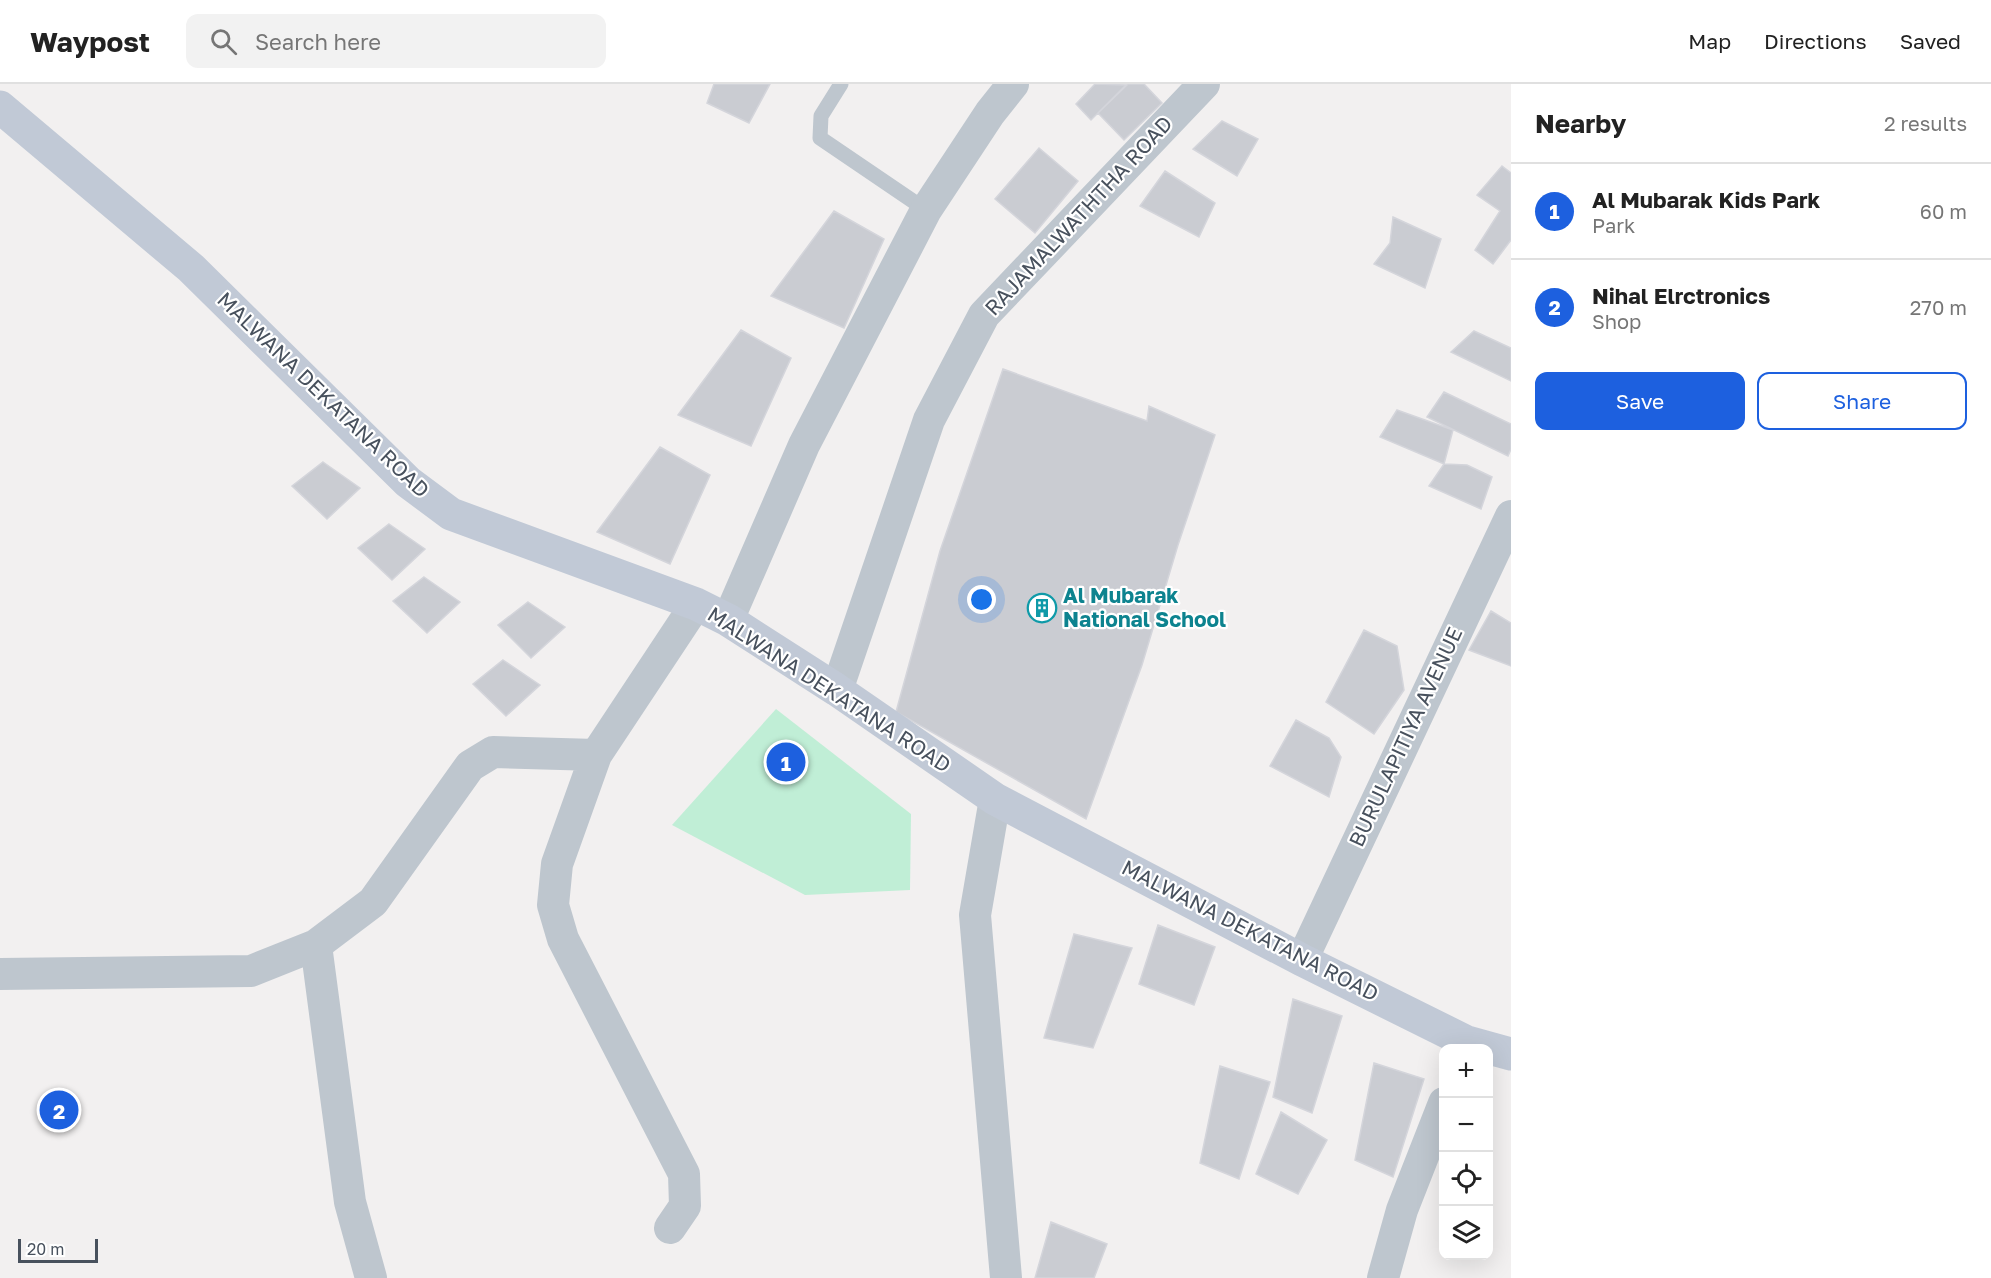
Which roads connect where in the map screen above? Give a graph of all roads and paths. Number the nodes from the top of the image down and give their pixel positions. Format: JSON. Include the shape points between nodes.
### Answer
{"nodes":[{"id":1,"x":841,"y":84,"type":"edge"},
{"id":2,"x":1013,"y":84,"type":"edge"},
{"id":3,"x":1203,"y":84,"type":"edge"},
{"id":4,"x":0,"y":107,"type":"edge"},
{"id":5,"x":926,"y":210,"type":"junction"},
{"id":6,"x":1511,"y":516,"type":"edge"},
{"id":7,"x":696,"y":604,"type":"junction"},
{"id":8,"x":728,"y":620,"type":"junction"},
{"id":9,"x":837,"y":690,"type":"junction"},
{"id":10,"x":596,"y":755,"type":"junction"},
{"id":11,"x":995,"y":799,"type":"junction"},
{"id":12,"x":316,"y":945,"type":"junction"},
{"id":13,"x":1302,"y":960,"type":"junction"},
{"id":14,"x":0,"y":974,"type":"edge"},
{"id":15,"x":1462,"y":1044,"type":"edge"},
{"id":16,"x":1493,"y":1051,"type":"edge"},
{"id":17,"x":1511,"y":1054,"type":"edge"},
{"id":18,"x":1439,"y":1113,"type":"edge"},
{"id":19,"x":670,"y":1228,"type":"dead end"},
{"id":20,"x":371,"y":1278,"type":"edge"},
{"id":21,"x":1006,"y":1278,"type":"edge"},
{"id":22,"x":1383,"y":1278,"type":"edge"}],
"edges":[{"from":1,"to":5,"type":"lane","via":[[821,116],[820,138]]},
{"from":2,"to":5,"type":"street"},
{"from":3,"to":9,"type":"street","name":"RAJAMALWATHTHA ROAD","via":[[984,315],[929,420]]},
{"from":4,"to":7,"type":"main road","name":"MALWANA DEKATANA ROAD","via":[[191,268],[408,482],[451,514]]},
{"from":5,"to":8,"type":"street","via":[[804,445]]},
{"from":6,"to":13,"type":"street","name":"BURULAPITIYA AVENUE"},
{"from":7,"to":8,"type":"main road","name":"MALWANA DEKATANA ROAD"},
{"from":7,"to":10,"type":"street"},
{"from":8,"to":9,"type":"main road","name":"MALWANA DEKATANA ROAD"},
{"from":9,"to":11,"type":"main road","name":"MALWANA DEKATANA ROAD"},
{"from":10,"to":12,"type":"street","via":[[493,752],[470,766],[374,902]]},
{"from":10,"to":19,"type":"street","via":[[557,864],[553,905],[563,939],[684,1174],[685,1206]]},
{"from":11,"to":13,"type":"main road","name":"MALWANA DEKATANA ROAD"},
{"from":11,"to":21,"type":"street","via":[[975,915]]},
{"from":12,"to":14,"type":"street","via":[[251,971]]},
{"from":12,"to":20,"type":"street","via":[[350,1202]]},
{"from":13,"to":15,"type":"main road","name":"MALWANA DEKATANA ROAD"},
{"from":16,"to":17,"type":"main road","name":"MALWANA DEKATANA ROAD"},
{"from":18,"to":22,"type":"street","via":[[1402,1210]]}]}
